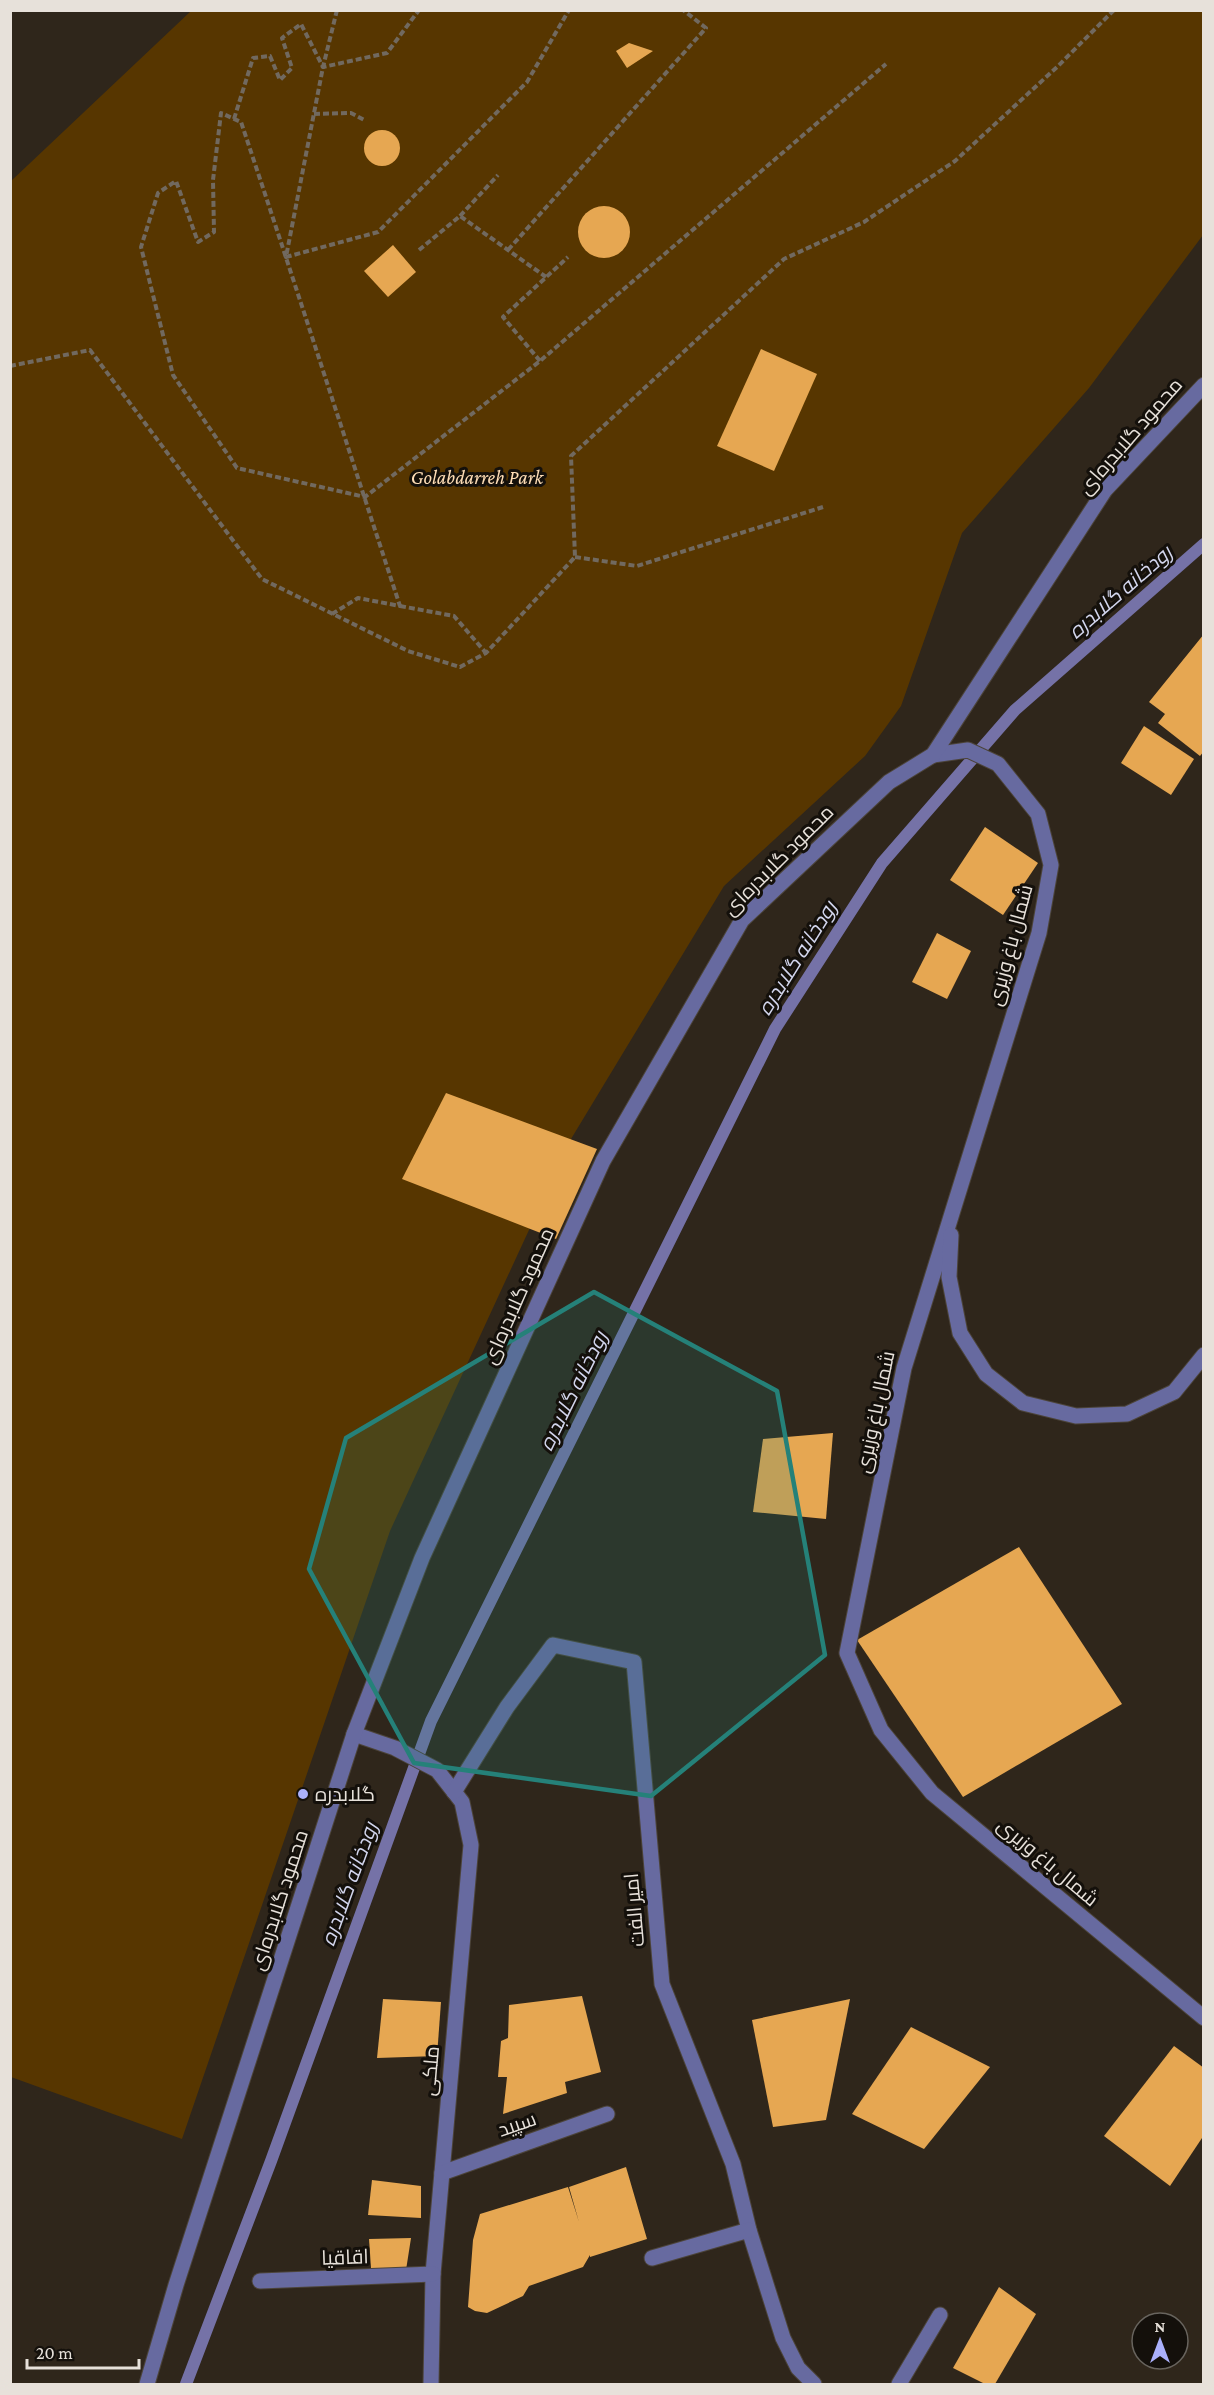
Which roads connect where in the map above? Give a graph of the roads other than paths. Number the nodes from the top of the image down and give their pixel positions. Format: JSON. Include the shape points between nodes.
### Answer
{"nodes":[{"id":1,"x":1203,"y":385,"type":"edge"},
{"id":2,"x":933,"y":754,"type":"junction"},
{"id":3,"x":952,"y":1213,"type":"junction"},
{"id":4,"x":1203,"y":1355,"type":"edge"},
{"id":5,"x":354,"y":1734,"type":"junction"},
{"id":6,"x":454,"y":1792,"type":"junction"},
{"id":7,"x":1203,"y":2018,"type":"edge"},
{"id":8,"x":607,"y":2114,"type":"dead end"},
{"id":9,"x":442,"y":2173,"type":"junction"},
{"id":10,"x":749,"y":2230,"type":"junction"},
{"id":11,"x":652,"y":2258,"type":"dead end"},
{"id":12,"x":433,"y":2274,"type":"junction"},
{"id":13,"x":260,"y":2281,"type":"dead end"},
{"id":14,"x":940,"y":2315,"type":"dead end"},
{"id":15,"x":147,"y":2385,"type":"edge"},
{"id":16,"x":431,"y":2385,"type":"edge"},
{"id":17,"x":814,"y":2385,"type":"edge"},
{"id":18,"x":899,"y":2385,"type":"edge"}],
"edges":[{"from":1,"to":2,"type":"street","name":"محمود گلابدره‌ای","via":[[1106,490]]},
{"from":2,"to":3,"type":"street","name":"شمال باغ وزیری","via":[[968,750],[998,764],[1038,814],[1051,865],[1039,933]]},
{"from":2,"to":5,"type":"street","name":"محمود گلابدره‌ای","via":[[889,782],[742,920],[603,1161],[422,1558]]},
{"from":3,"to":4,"type":"street","via":[[949,1277],[960,1333],[986,1374],[1023,1403],[1076,1416],[1127,1414],[1174,1392]]},
{"from":3,"to":7,"type":"street","name":"شمال باغ وزیری","via":[[904,1368],[847,1653],[881,1730],[932,1793]]},
{"from":5,"to":6,"type":"street","name":"ملکی","via":[[395,1748],[437,1770]]},
{"from":5,"to":15,"type":"street","name":"محمود گلابدره‌ای"},
{"from":6,"to":9,"type":"street","name":"ملکی","via":[[462,1802],[471,1845]]},
{"from":6,"to":10,"type":"street","name":"امیر الفت","via":[[507,1707],[553,1645],[634,1662],[662,1984],[733,2164]]},
{"from":8,"to":9,"type":"street","name":"سپید"},
{"from":9,"to":12,"type":"street","name":"ملکی"},
{"from":10,"to":11,"type":"street"},
{"from":10,"to":17,"type":"street","name":"امیر الفت","via":[[783,2338],[798,2368]]},
{"from":12,"to":13,"type":"street","name":"اقاقیا"},
{"from":12,"to":16,"type":"street","name":"ملکی"},
{"from":14,"to":18,"type":"street"}]}
